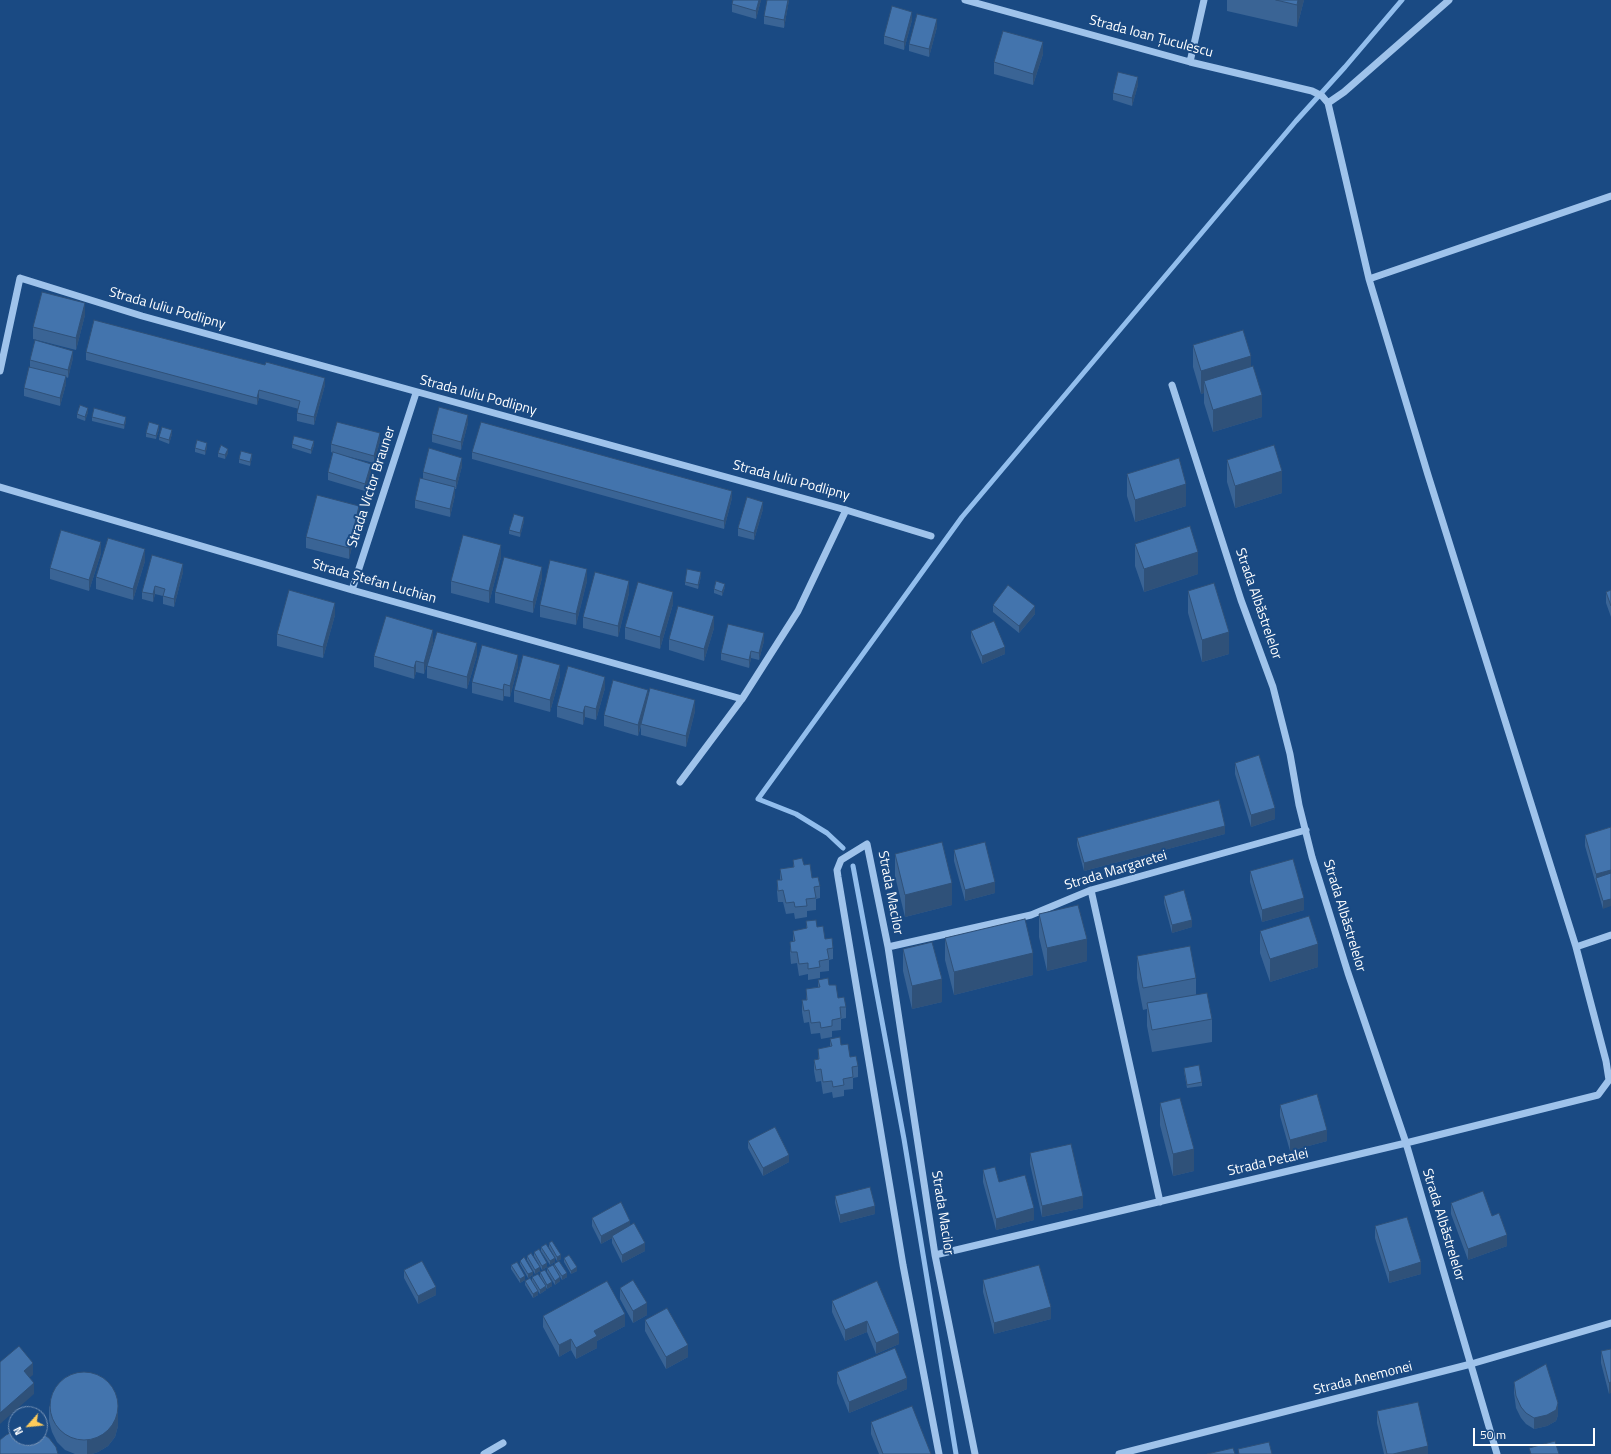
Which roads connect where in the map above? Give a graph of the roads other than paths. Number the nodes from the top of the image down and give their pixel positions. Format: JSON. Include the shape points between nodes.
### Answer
{"nodes":[{"id":1,"x":964,"y":0,"type":"edge"},
{"id":2,"x":1204,"y":0,"type":"edge"},
{"id":3,"x":1449,"y":0,"type":"edge"},
{"id":4,"x":1190,"y":62,"type":"junction"},
{"id":5,"x":1328,"y":103,"type":"junction"},
{"id":6,"x":1611,"y":196,"type":"edge"},
{"id":7,"x":1368,"y":279,"type":"junction"},
{"id":8,"x":0,"y":371,"type":"edge"},
{"id":9,"x":1172,"y":385,"type":"dead end"},
{"id":10,"x":416,"y":393,"type":"junction"},
{"id":11,"x":0,"y":487,"type":"edge"},
{"id":12,"x":846,"y":510,"type":"junction"},
{"id":13,"x":931,"y":536,"type":"dead end"},
{"id":14,"x":352,"y":590,"type":"junction"},
{"id":15,"x":742,"y":700,"type":"junction"},
{"id":16,"x":680,"y":782,"type":"dead end"},
{"id":17,"x":1306,"y":830,"type":"junction"},
{"id":18,"x":1091,"y":890,"type":"junction"},
{"id":19,"x":1611,"y":935,"type":"edge"},
{"id":20,"x":888,"y":947,"type":"junction"},
{"id":21,"x":1576,"y":947,"type":"junction"},
{"id":22,"x":1406,"y":1143,"type":"junction"},
{"id":23,"x":1160,"y":1202,"type":"junction"},
{"id":24,"x":935,"y":1255,"type":"junction"},
{"id":25,"x":1611,"y":1324,"type":"edge"},
{"id":26,"x":1471,"y":1364,"type":"junction"},
{"id":27,"x":503,"y":1444,"type":"dead end"},
{"id":28,"x":484,"y":1454,"type":"edge"},
{"id":29,"x":940,"y":1454,"type":"edge"},
{"id":30,"x":975,"y":1454,"type":"edge"},
{"id":31,"x":1119,"y":1454,"type":"edge"},
{"id":32,"x":1497,"y":1454,"type":"edge"}],
"edges":[{"from":1,"to":4,"type":"street","name":"Strada Ioan Țuculescu"},
{"from":2,"to":4,"type":"street"},
{"from":3,"to":5,"type":"street"},
{"from":4,"to":5,"type":"street","name":"Strada Ioan Țuculescu","via":[[1312,91]]},
{"from":5,"to":7,"type":"street"},
{"from":6,"to":7,"type":"street"},
{"from":7,"to":21,"type":"street"},
{"from":8,"to":10,"type":"street","name":"Strada Iuliu Podlipny","via":[[20,278],[142,316]]},
{"from":9,"to":17,"type":"street","name":"Strada Albăstrelelor","via":[[1241,600],[1273,687]]},
{"from":10,"to":12,"type":"street","name":"Strada Iuliu Podlipny"},
{"from":10,"to":14,"type":"street","name":"Strada Victor Brauner"},
{"from":11,"to":14,"type":"street","name":"Strada Ștefan Luchian"},
{"from":12,"to":13,"type":"street","name":"Strada Iuliu Podlipny"},
{"from":12,"to":15,"type":"street","via":[[798,611]]},
{"from":14,"to":15,"type":"street","name":"Strada Ștefan Luchian"},
{"from":15,"to":16,"type":"street"},
{"from":17,"to":18,"type":"street","name":"Strada Margaretei"},
{"from":17,"to":22,"type":"street","name":"Strada Albăstrelelor","via":[[1348,973]]},
{"from":18,"to":20,"type":"street","name":"Strada Margaretei","via":[[1031,914]]},
{"from":18,"to":23,"type":"street"},
{"from":19,"to":21,"type":"street"},
{"from":20,"to":24,"type":"street","name":"Strada Macilor"},
{"from":20,"to":29,"type":"street","name":"Strada Macilor","via":[[867,844],[841,860],[838,877],[903,1265]]},
{"from":21,"to":22,"type":"street","name":"Strada Petalei","via":[[1606,1061],[1609,1080],[1604,1089],[1598,1095]]},
{"from":22,"to":23,"type":"street","name":"Strada Petalei"},
{"from":22,"to":26,"type":"street","name":"Strada Albăstrelelor"},
{"from":23,"to":24,"type":"street","name":"Strada Petalei"},
{"from":24,"to":30,"type":"street","name":"Strada Macilor"},
{"from":25,"to":26,"type":"street","name":"Strada Anemonei"},
{"from":26,"to":31,"type":"street","name":"Strada Anemonei"},
{"from":26,"to":32,"type":"street","name":"Strada Albăstrelelor"},
{"from":27,"to":28,"type":"street"}]}
